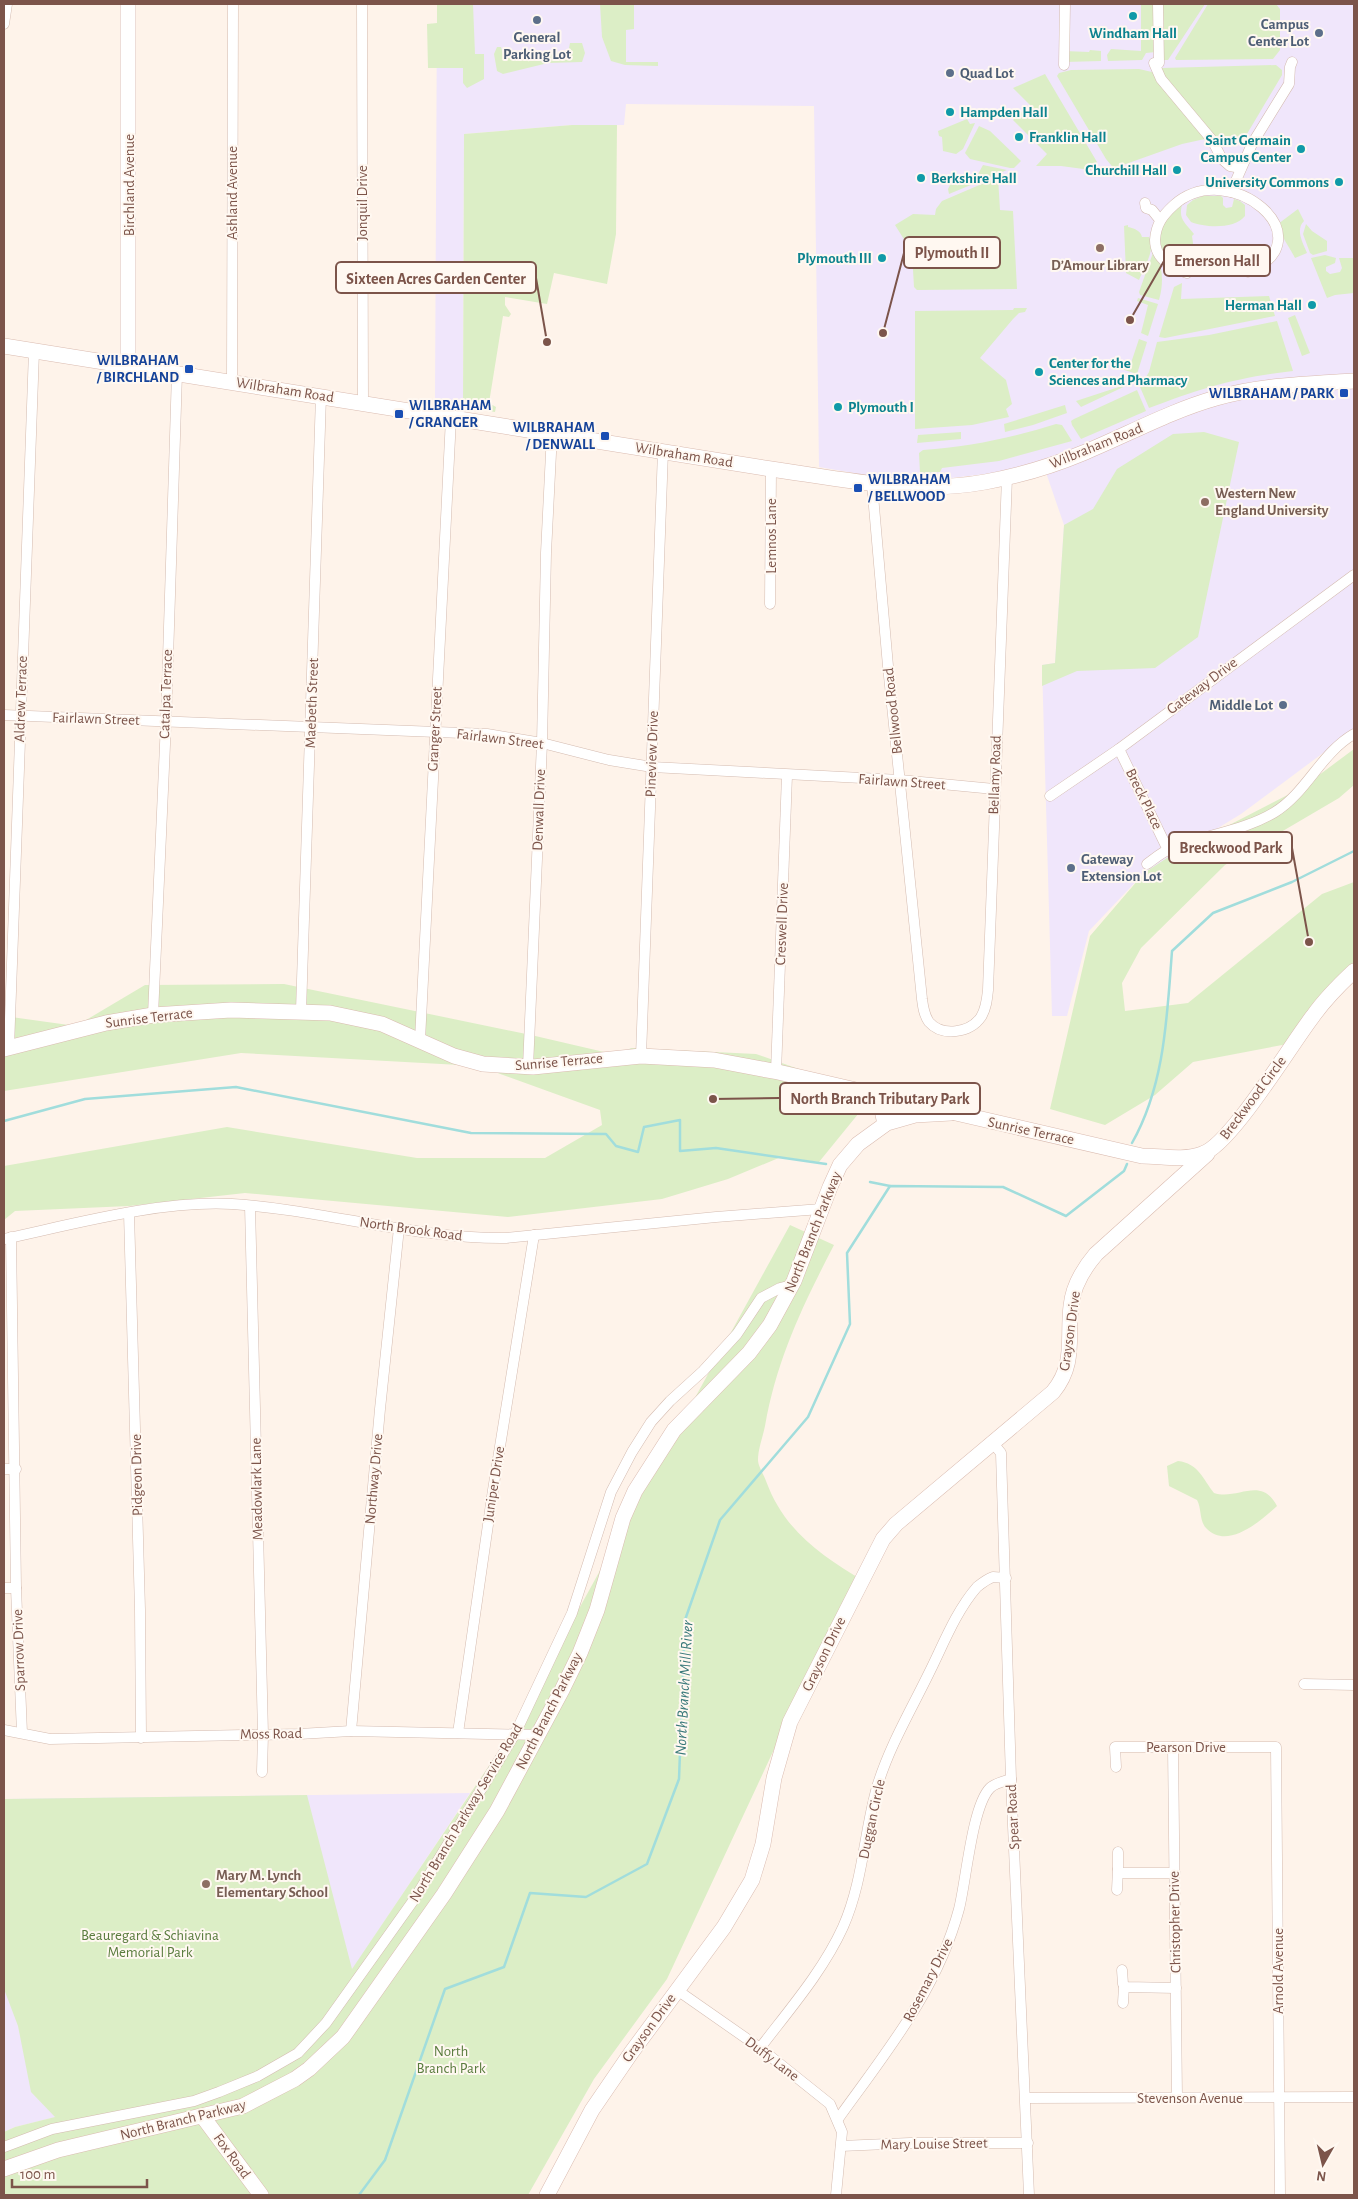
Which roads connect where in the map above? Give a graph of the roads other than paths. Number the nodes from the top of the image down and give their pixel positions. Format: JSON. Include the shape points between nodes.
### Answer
{"nodes":[{"id":1,"x":7,"y":4,"type":"edge"},
{"id":2,"x":128,"y":4,"type":"edge"},
{"id":3,"x":233,"y":4,"type":"edge"},
{"id":4,"x":362,"y":4,"type":"edge"},
{"id":5,"x":1064,"y":4,"type":"edge"},
{"id":6,"x":1158,"y":4,"type":"edge"},
{"id":7,"x":4,"y":24,"type":"edge"},
{"id":8,"x":1292,"y":62,"type":"dead end"},
{"id":9,"x":1064,"y":65,"type":"dead end"},
{"id":10,"x":1242,"y":168,"type":"junction"},
{"id":11,"x":1231,"y":192,"type":"junction"},
{"id":12,"x":1144,"y":203,"type":"dead end"},
{"id":13,"x":1160,"y":220,"type":"junction"},
{"id":14,"x":1248,"y":272,"type":"dead end"},
{"id":15,"x":1187,"y":273,"type":"dead end"},
{"id":16,"x":4,"y":346,"type":"edge"},
{"id":17,"x":34,"y":351,"type":"junction"},
{"id":18,"x":128,"y":366,"type":"junction"},
{"id":19,"x":177,"y":373,"type":"junction"},
{"id":20,"x":232,"y":382,"type":"junction"},
{"id":21,"x":1354,"y":382,"type":"edge"},
{"id":22,"x":321,"y":396,"type":"junction"},
{"id":23,"x":363,"y":403,"type":"junction"},
{"id":24,"x":451,"y":418,"type":"junction"},
{"id":25,"x":552,"y":433,"type":"junction"},
{"id":26,"x":663,"y":451,"type":"junction"},
{"id":27,"x":771,"y":469,"type":"junction"},
{"id":28,"x":1007,"y":477,"type":"junction"},
{"id":29,"x":872,"y":484,"type":"junction"},
{"id":30,"x":1354,"y":575,"type":"edge"},
{"id":31,"x":770,"y":604,"type":"dead end"},
{"id":32,"x":4,"y":715,"type":"edge"},
{"id":33,"x":21,"y":715,"type":"junction"},
{"id":34,"x":166,"y":722,"type":"junction"},
{"id":35,"x":312,"y":726,"type":"junction"},
{"id":36,"x":435,"y":733,"type":"junction"},
{"id":37,"x":1354,"y":734,"type":"edge"},
{"id":38,"x":542,"y":743,"type":"junction"},
{"id":39,"x":1119,"y":749,"type":"junction"},
{"id":40,"x":652,"y":767,"type":"junction"},
{"id":41,"x":787,"y":775,"type":"junction"},
{"id":42,"x":900,"y":780,"type":"junction"},
{"id":43,"x":994,"y":789,"type":"junction"},
{"id":44,"x":1050,"y":796,"type":"dead end"},
{"id":45,"x":1168,"y":850,"type":"junction"},
{"id":46,"x":1147,"y":864,"type":"dead end"},
{"id":47,"x":1354,"y":971,"type":"edge"},
{"id":48,"x":301,"y":1011,"type":"junction"},
{"id":49,"x":153,"y":1016,"type":"junction"},
{"id":50,"x":932,"y":1025,"type":"joint"},
{"id":51,"x":420,"y":1040,"type":"junction"},
{"id":52,"x":7,"y":1048,"type":"edge"},
{"id":53,"x":642,"y":1056,"type":"junction"},
{"id":54,"x":528,"y":1067,"type":"junction"},
{"id":55,"x":776,"y":1072,"type":"junction"},
{"id":56,"x":879,"y":1096,"type":"junction"},
{"id":57,"x":951,"y":1114,"type":"junction"},
{"id":58,"x":885,"y":1124,"type":"junction"},
{"id":59,"x":1088,"y":1143,"type":"joint"},
{"id":60,"x":1215,"y":1147,"type":"junction"},
{"id":61,"x":1142,"y":1156,"type":"junction"},
{"id":62,"x":1180,"y":1179,"type":"junction"},
{"id":63,"x":250,"y":1206,"type":"junction"},
{"id":64,"x":821,"y":1210,"type":"junction"},
{"id":65,"x":129,"y":1213,"type":"junction"},
{"id":66,"x":400,"y":1228,"type":"junction"},
{"id":67,"x":534,"y":1235,"type":"junction"},
{"id":68,"x":8,"y":1238,"type":"edge"},
{"id":69,"x":792,"y":1285,"type":"junction"},
{"id":70,"x":992,"y":1442,"type":"junction"},
{"id":71,"x":4,"y":1469,"type":"edge"},
{"id":72,"x":16,"y":1469,"type":"junction"},
{"id":73,"x":1006,"y":1578,"type":"junction"},
{"id":74,"x":4,"y":1588,"type":"edge"},
{"id":75,"x":16,"y":1588,"type":"junction"},
{"id":76,"x":1304,"y":1684,"type":"dead end"},
{"id":77,"x":1354,"y":1684,"type":"edge"},
{"id":78,"x":4,"y":1730,"type":"edge"},
{"id":79,"x":352,"y":1731,"type":"junction"},
{"id":80,"x":458,"y":1733,"type":"junction"},
{"id":81,"x":22,"y":1734,"type":"junction"},
{"id":82,"x":264,"y":1734,"type":"junction"},
{"id":83,"x":515,"y":1734,"type":"junction"},
{"id":84,"x":538,"y":1735,"type":"junction"},
{"id":85,"x":141,"y":1738,"type":"junction"},
{"id":86,"x":1173,"y":1747,"type":"junction"},
{"id":87,"x":1276,"y":1747,"type":"joint"},
{"id":88,"x":1116,"y":1767,"type":"dead end"},
{"id":89,"x":262,"y":1772,"type":"dead end"},
{"id":90,"x":1011,"y":1779,"type":"junction"},
{"id":91,"x":1118,"y":1852,"type":"dead end"},
{"id":92,"x":1118,"y":1869,"type":"junction"},
{"id":93,"x":1175,"y":1873,"type":"junction"},
{"id":94,"x":1117,"y":1890,"type":"dead end"},
{"id":95,"x":1122,"y":1970,"type":"dead end"},
{"id":96,"x":1124,"y":1986,"type":"junction"},
{"id":97,"x":1176,"y":1988,"type":"junction"},
{"id":98,"x":677,"y":1990,"type":"junction"},
{"id":99,"x":1123,"y":2003,"type":"dead end"},
{"id":100,"x":760,"y":2048,"type":"junction"},
{"id":101,"x":1354,"y":2096,"type":"edge"},
{"id":102,"x":1279,"y":2097,"type":"junction"},
{"id":103,"x":1026,"y":2098,"type":"junction"},
{"id":104,"x":1177,"y":2098,"type":"junction"},
{"id":105,"x":203,"y":2117,"type":"junction"},
{"id":106,"x":838,"y":2119,"type":"junction"},
{"id":107,"x":1028,"y":2143,"type":"junction"},
{"id":108,"x":841,"y":2146,"type":"junction"},
{"id":109,"x":4,"y":2147,"type":"edge"},
{"id":110,"x":4,"y":2169,"type":"edge"},
{"id":111,"x":261,"y":2195,"type":"edge"},
{"id":112,"x":547,"y":2195,"type":"edge"},
{"id":113,"x":836,"y":2195,"type":"edge"},
{"id":114,"x":1029,"y":2195,"type":"edge"},
{"id":115,"x":1280,"y":2195,"type":"edge"}],
"edges":[{"from":1,"to":7,"type":"street"},
{"from":2,"to":18,"type":"street","name":"Birchland Avenue"},
{"from":3,"to":20,"type":"street","name":"Ashland Avenue"},
{"from":4,"to":23,"type":"street","name":"Jonquil Drive"},
{"from":5,"to":9,"type":"street"},
{"from":6,"to":10,"type":"street","via":[[1157,63],[1161,79],[1212,140],[1222,159],[1230,166]]},
{"from":8,"to":10,"type":"street","via":[[1289,84],[1252,144]]},
{"from":10,"to":11,"type":"street"},
{"from":11,"to":13,"type":"street","via":[[1205,192],[1187,197]]},
{"from":11,"to":14,"type":"street","via":[[1246,197],[1268,212],[1277,232],[1272,254],[1261,266]]},
{"from":12,"to":13,"type":"street"},
{"from":13,"to":15,"type":"street","via":[[1155,241],[1160,255],[1172,267]]},
{"from":16,"to":17,"type":"street","name":"Wilbraham Road"},
{"from":17,"to":18,"type":"street","name":"Wilbraham Road"},
{"from":17,"to":33,"type":"street","name":"Aldrew Terrace"},
{"from":18,"to":19,"type":"street","name":"Wilbraham Road"},
{"from":19,"to":20,"type":"street","name":"Wilbraham Road"},
{"from":19,"to":34,"type":"street","name":"Catalpa Terrace"},
{"from":20,"to":22,"type":"street","name":"Wilbraham Road"},
{"from":21,"to":28,"type":"street","name":"Wilbraham Road","via":[[1275,386],[1214,398],[1081,454]]},
{"from":22,"to":23,"type":"street","name":"Wilbraham Road"},
{"from":22,"to":35,"type":"street","name":"Maebeth Street"},
{"from":23,"to":24,"type":"street","name":"Wilbraham Road"},
{"from":24,"to":25,"type":"street","name":"Wilbraham Road"},
{"from":24,"to":36,"type":"street","name":"Granger Street"},
{"from":25,"to":26,"type":"street","name":"Wilbraham Road"},
{"from":25,"to":38,"type":"street","name":"Denwall Drive"},
{"from":26,"to":27,"type":"street","name":"Wilbraham Road"},
{"from":26,"to":40,"type":"street","name":"Pineview Drive"},
{"from":27,"to":29,"type":"street","name":"Wilbraham Road"},
{"from":27,"to":31,"type":"street","name":"Lemnos Lane"},
{"from":28,"to":29,"type":"street","name":"Wilbraham Road","via":[[943,486]]},
{"from":28,"to":43,"type":"street","name":"Bellamy Road"},
{"from":29,"to":42,"type":"street","name":"Bellwood Road"},
{"from":30,"to":39,"type":"street","name":"Gateway Drive"},
{"from":32,"to":33,"type":"street","name":"Fairlawn Street"},
{"from":33,"to":34,"type":"street","name":"Fairlawn Street"},
{"from":33,"to":52,"type":"street","name":"Aldrew Terrace"},
{"from":34,"to":35,"type":"street","name":"Fairlawn Street"},
{"from":34,"to":49,"type":"street","name":"Catalpa Terrace"},
{"from":35,"to":36,"type":"street","name":"Fairlawn Street"},
{"from":35,"to":48,"type":"street","name":"Maebeth Street"},
{"from":36,"to":38,"type":"street","name":"Fairlawn Street","via":[[487,734]]},
{"from":36,"to":51,"type":"street","name":"Granger Street"},
{"from":37,"to":45,"type":"street","via":[[1333,750],[1297,793],[1276,811]]},
{"from":38,"to":40,"type":"street","name":"Fairlawn Street"},
{"from":38,"to":54,"type":"street","name":"Denwall Drive"},
{"from":39,"to":44,"type":"street","name":"Gateway Drive"},
{"from":39,"to":45,"type":"street","name":"Breck Place"},
{"from":40,"to":41,"type":"street","name":"Fairlawn Street"},
{"from":40,"to":53,"type":"street","name":"Pineview Drive"},
{"from":41,"to":42,"type":"street","name":"Fairlawn Street"},
{"from":41,"to":55,"type":"street","name":"Creswell Drive"},
{"from":42,"to":43,"type":"street","name":"Fairlawn Street"},
{"from":42,"to":50,"type":"street","name":"Bellwood Road","via":[[922,1000],[926,1018]]},
{"from":43,"to":50,"type":"street","name":"Bellamy Road","via":[[986,1004],[977,1021],[964,1030],[949,1031]]},
{"from":45,"to":46,"type":"street"},
{"from":47,"to":60,"type":"street","name":"Breckwood Circle","via":[[1317,1010],[1266,1084]]},
{"from":48,"to":49,"type":"street","name":"Sunrise Terrace","via":[[231,1010]]},
{"from":48,"to":51,"type":"street","name":"Sunrise Terrace","via":[[343,1014],[369,1020]]},
{"from":49,"to":52,"type":"street","name":"Sunrise Terrace","via":[[97,1025]]},
{"from":51,"to":54,"type":"street","name":"Sunrise Terrace","via":[[454,1056],[484,1064]]},
{"from":53,"to":54,"type":"street","name":"Sunrise Terrace"},
{"from":53,"to":55,"type":"street","name":"Sunrise Terrace","via":[[714,1060]]},
{"from":55,"to":56,"type":"street","name":"Sunrise Terrace"},
{"from":56,"to":57,"type":"street","name":"Sunrise Terrace"},
{"from":56,"to":58,"type":"street"},
{"from":57,"to":58,"type":"street","name":"North Branch Parkway","via":[[915,1115]]},
{"from":57,"to":59,"type":"street","name":"Sunrise Terrace"},
{"from":58,"to":64,"type":"street","name":"North Branch Parkway","via":[[868,1135],[844,1159]]},
{"from":59,"to":61,"type":"street","name":"Breckwood Circle"},
{"from":60,"to":61,"type":"street","name":"Breckwood Circle","via":[[1195,1156]]},
{"from":60,"to":62,"type":"street","name":"Grayson Drive"},
{"from":61,"to":62,"type":"street","via":[[1163,1161]]},
{"from":62,"to":70,"type":"street","name":"Grayson Drive","via":[[1086,1266],[1071,1306],[1069,1360],[1064,1376],[1054,1392]]},
{"from":63,"to":65,"type":"street","name":"North Brook Road","via":[[210,1204]]},
{"from":63,"to":66,"type":"street","name":"North Brook Road","via":[[288,1209]]},
{"from":63,"to":82,"type":"street","name":"Meadowlark Lane"},
{"from":64,"to":67,"type":"street","name":"North Brook Road"},
{"from":64,"to":69,"type":"street","name":"North Branch Parkway"},
{"from":65,"to":68,"type":"street","name":"North Brook Road"},
{"from":65,"to":85,"type":"street","name":"Pidgeon Drive"},
{"from":66,"to":67,"type":"street","name":"North Brook Road","via":[[472,1238]]},
{"from":66,"to":79,"type":"street","name":"Northway Drive","via":[[380,1408]]},
{"from":67,"to":80,"type":"street","name":"Juniper Drive"},
{"from":68,"to":72,"type":"street","name":"Sparrow Drive"},
{"from":69,"to":83,"type":"street","name":"North Branch Parkway Service Road","via":[[761,1298],[737,1334],[651,1422],[632,1452],[611,1492],[572,1613]]},
{"from":69,"to":84,"type":"street","name":"North Branch Parkway","via":[[760,1340],[674,1430],[642,1478],[623,1518],[588,1632]]},
{"from":70,"to":73,"type":"street","name":"Spear Road","via":[[1001,1454]]},
{"from":70,"to":98,"type":"street","name":"Grayson Drive","via":[[896,1524],[883,1539],[790,1722],[752,1880],[724,1927]]},
{"from":71,"to":72,"type":"street"},
{"from":72,"to":75,"type":"street","name":"Sparrow Drive"},
{"from":73,"to":90,"type":"street","name":"Spear Road"},
{"from":73,"to":100,"type":"street","name":"Duggan Circle","via":[[990,1577],[978,1587],[945,1641],[881,1776],[860,1874],[844,1926],[819,1969]]},
{"from":74,"to":75,"type":"street"},
{"from":75,"to":81,"type":"street","name":"Sparrow Drive"},
{"from":76,"to":77,"type":"street"},
{"from":78,"to":81,"type":"street","name":"Moss Road"},
{"from":79,"to":80,"type":"street","name":"Moss Road"},
{"from":79,"to":82,"type":"street","name":"Moss Road"},
{"from":80,"to":83,"type":"street","name":"Moss Road"},
{"from":81,"to":85,"type":"street","name":"Moss Road","via":[[50,1739]]},
{"from":82,"to":85,"type":"street","name":"Moss Road"},
{"from":82,"to":89,"type":"street","name":"Meadowlark Lane"},
{"from":83,"to":84,"type":"street","name":"Moss Road"},
{"from":83,"to":109,"type":"street","name":"North Branch Parkway Service Road","via":[[407,1909],[326,2023],[298,2053],[258,2076],[194,2101],[52,2129]]},
{"from":84,"to":105,"type":"street","name":"North Branch Parkway","via":[[472,1852],[344,2037],[309,2069],[270,2094],[243,2106]]},
{"from":86,"to":87,"type":"street","name":"Pearson Drive"},
{"from":86,"to":88,"type":"street","name":"Pearson Drive","via":[[1115,1747]]},
{"from":86,"to":93,"type":"street","name":"Christopher Drive"},
{"from":87,"to":102,"type":"street","name":"Arnold Avenue"},
{"from":90,"to":103,"type":"street","name":"Spear Road"},
{"from":90,"to":106,"type":"street","name":"Rosemary Drive","via":[[990,1788],[982,1803],[960,1907],[942,1959],[921,2001]]},
{"from":91,"to":92,"type":"street"},
{"from":92,"to":93,"type":"street","via":[[1122,1873]]},
{"from":92,"to":94,"type":"street"},
{"from":93,"to":97,"type":"street","name":"Christopher Drive"},
{"from":95,"to":96,"type":"street"},
{"from":96,"to":97,"type":"street"},
{"from":96,"to":99,"type":"street"},
{"from":97,"to":104,"type":"street","name":"Christopher Drive"},
{"from":98,"to":100,"type":"street","name":"Duffy Lane"},
{"from":98,"to":112,"type":"street","name":"Grayson Drive","via":[[592,2110]]},
{"from":100,"to":106,"type":"street","name":"Duffy Lane","via":[[830,2104]]},
{"from":101,"to":102,"type":"street","name":"Stevenson Avenue"},
{"from":102,"to":104,"type":"street","name":"Stevenson Avenue"},
{"from":102,"to":115,"type":"street","name":"Arnold Avenue"},
{"from":103,"to":104,"type":"street","name":"Stevenson Avenue"},
{"from":103,"to":107,"type":"street","name":"Spear Road"},
{"from":105,"to":110,"type":"street","name":"North Branch Parkway","via":[[58,2150]]},
{"from":105,"to":111,"type":"street","name":"Fox Road"},
{"from":106,"to":108,"type":"street","name":"Duffy Lane","via":[[842,2132]]},
{"from":107,"to":108,"type":"street","name":"Mary Louise Street"},
{"from":107,"to":114,"type":"street","name":"Spear Road"},
{"from":108,"to":113,"type":"street"}]}
